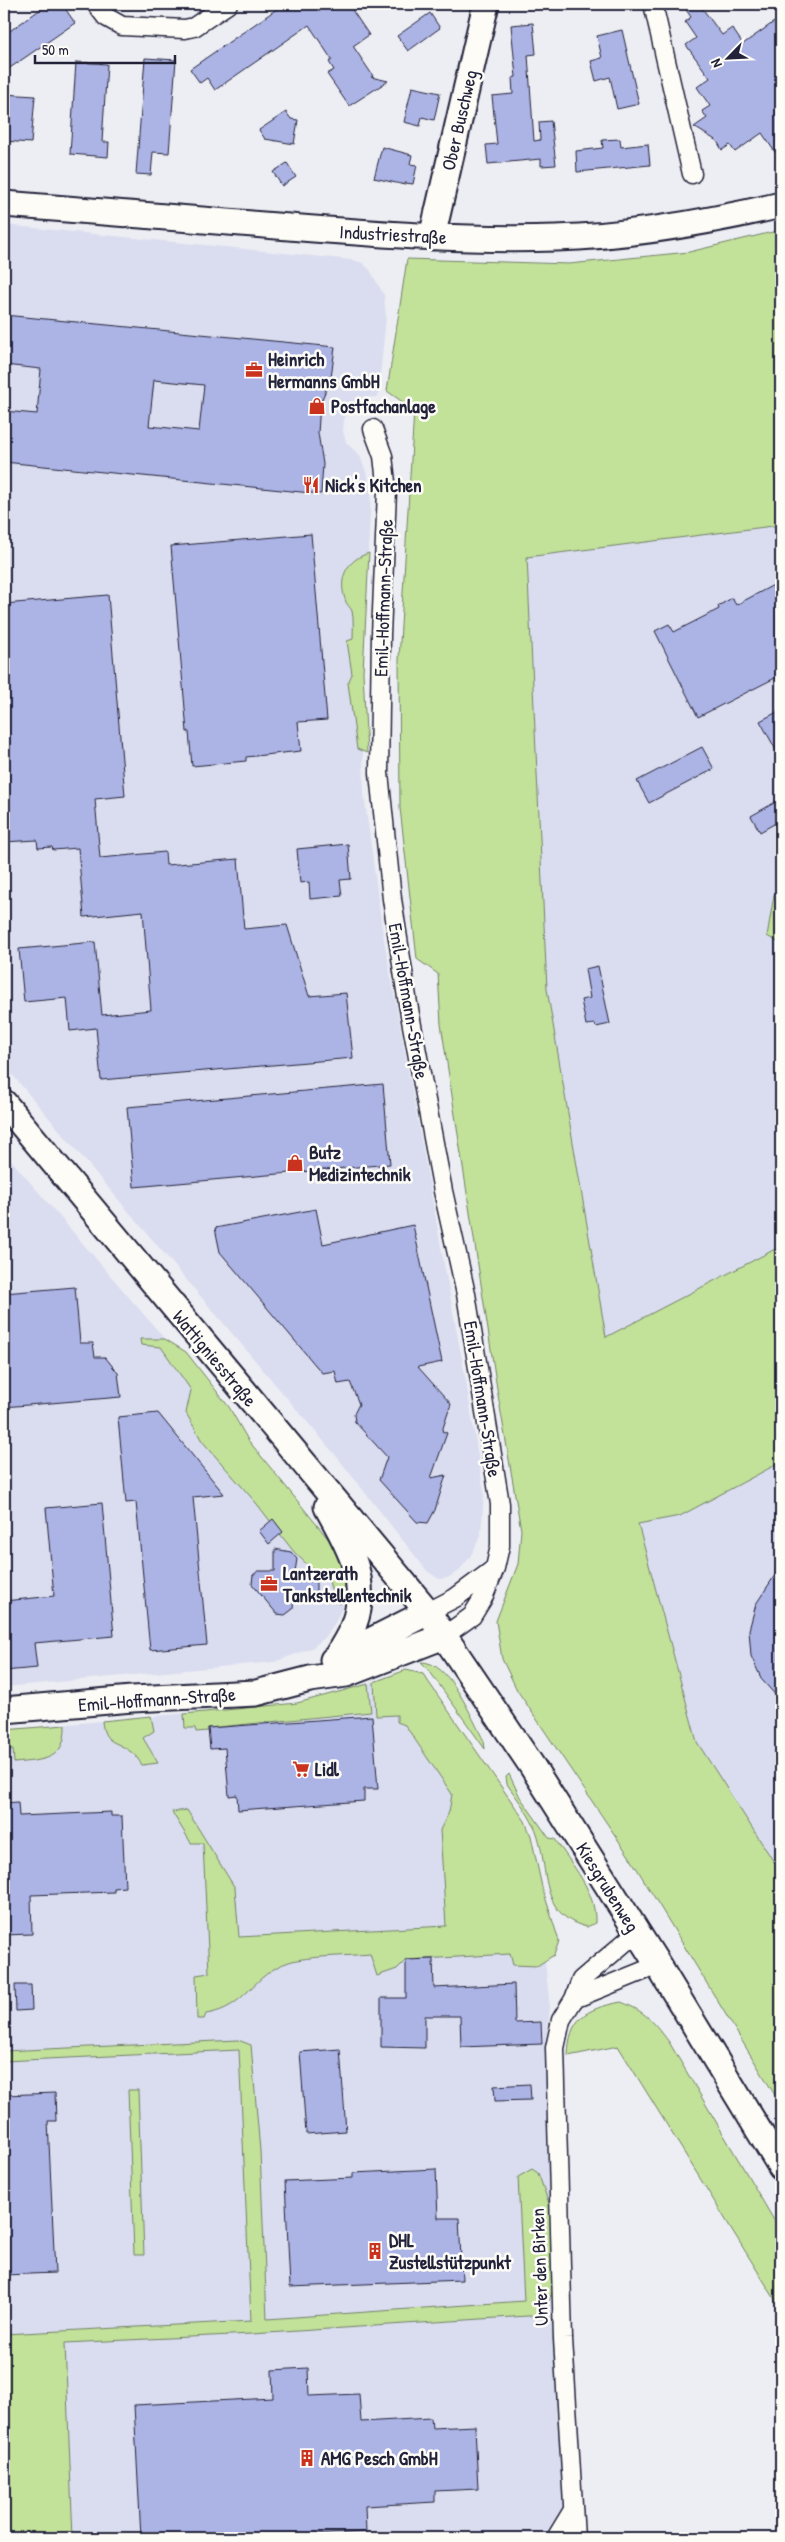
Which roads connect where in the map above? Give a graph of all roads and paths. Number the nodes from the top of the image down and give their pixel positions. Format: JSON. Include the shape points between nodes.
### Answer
{"nodes":[{"id":1,"x":96,"y":4,"type":"edge"},
{"id":2,"x":228,"y":4,"type":"edge"},
{"id":3,"x":486,"y":4,"type":"edge"},
{"id":4,"x":653,"y":4,"type":"edge"},
{"id":5,"x":692,"y":174,"type":"dead end"},
{"id":6,"x":4,"y":204,"type":"edge"},
{"id":7,"x":781,"y":205,"type":"edge"},
{"id":8,"x":432,"y":237,"type":"junction"},
{"id":9,"x":373,"y":428,"type":"dead end"},
{"id":10,"x":4,"y":1103,"type":"edge"},
{"id":11,"x":302,"y":1462,"type":"junction"},
{"id":12,"x":495,"y":1568,"type":"junction"},
{"id":13,"x":428,"y":1612,"type":"junction"},
{"id":14,"x":444,"y":1636,"type":"junction"},
{"id":15,"x":336,"y":1658,"type":"junction"},
{"id":16,"x":310,"y":1679,"type":"junction"},
{"id":17,"x":4,"y":1710,"type":"edge"},
{"id":18,"x":637,"y":1932,"type":"junction"},
{"id":19,"x":658,"y":1965,"type":"junction"},
{"id":20,"x":574,"y":1999,"type":"junction"},
{"id":21,"x":781,"y":2168,"type":"edge"},
{"id":22,"x":573,"y":2510,"type":"junction"},
{"id":23,"x":556,"y":2538,"type":"edge"},
{"id":24,"x":575,"y":2538,"type":"edge"}],
"edges":[{"from":1,"to":2,"type":"street","via":[[106,17],[122,26],[185,29],[194,27]]},
{"from":3,"to":8,"type":"main road","name":"Ober Buschweg"},
{"from":4,"to":5,"type":"street"},
{"from":6,"to":8,"type":"main road","name":"Industriestraße"},
{"from":7,"to":8,"type":"main road","name":"Industriestraße","via":[[699,223],[558,238]]},
{"from":9,"to":12,"type":"street","name":"Emil-Hoffmann-Straße","via":[[383,456],[387,491],[379,773],[392,899],[408,1004],[466,1294],[495,1467],[500,1546]]},
{"from":10,"to":11,"type":"main road","name":"Wattigniesstraße"},
{"from":11,"to":13,"type":"main road","name":"Wattigniesstraße"},
{"from":11,"to":15,"type":"main road","via":[[357,1568],[361,1594],[354,1625]]},
{"from":12,"to":13,"type":"street","name":"Emil-Hoffmann-Straße","via":[[455,1598]]},
{"from":12,"to":14,"type":"street","name":"Emil-Hoffmann-Straße","via":[[472,1616]]},
{"from":13,"to":14,"type":"main road","name":"Kiesgrubenweg"},
{"from":13,"to":15,"type":"main road","name":"Emil-Hoffmann-Straße"},
{"from":14,"to":16,"type":"main road","name":"Emil-Hoffmann-Straße","via":[[346,1674]]},
{"from":14,"to":18,"type":"main road","name":"Kiesgrubenweg","via":[[532,1766]]},
{"from":15,"to":16,"type":"main road","name":"Emil-Hoffmann-Straße"},
{"from":16,"to":17,"type":"main road","name":"Emil-Hoffmann-Straße","via":[[256,1693]]},
{"from":18,"to":19,"type":"main road","name":"Kiesgrubenweg"},
{"from":18,"to":20,"type":"street","name":"Unter den Birken","via":[[582,1980]]},
{"from":19,"to":20,"type":"street"},
{"from":19,"to":21,"type":"main road","name":"Kiesgrubenweg"},
{"from":20,"to":22,"type":"street","name":"Unter den Birken","via":[[561,2020],[555,2048],[563,2339]]},
{"from":22,"to":23,"type":"street"},
{"from":22,"to":24,"type":"street","name":"Unter den Birken"}]}
